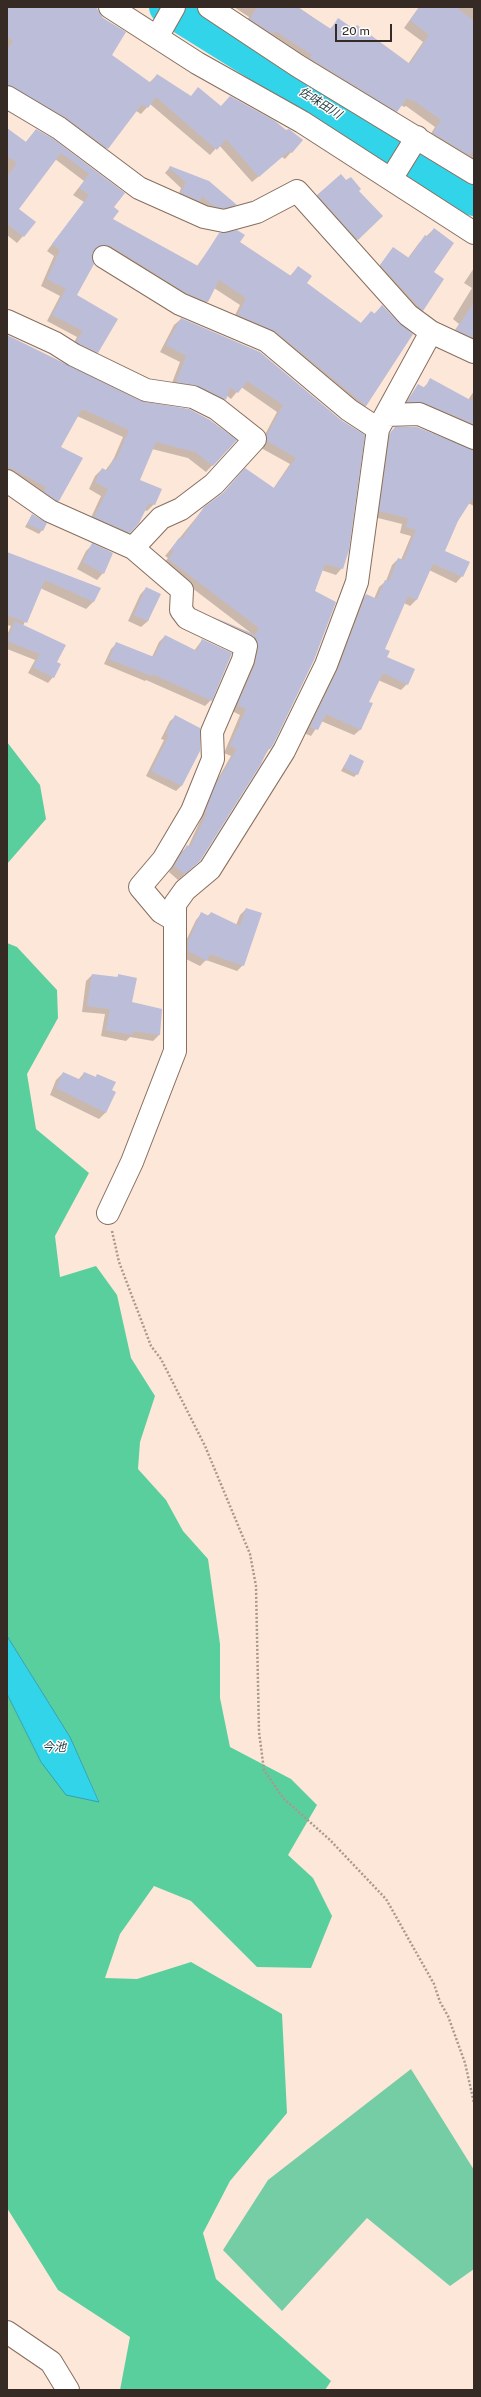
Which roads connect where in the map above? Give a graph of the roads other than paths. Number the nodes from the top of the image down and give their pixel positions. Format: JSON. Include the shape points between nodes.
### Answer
{"nodes":[{"id":1,"x":110,"y":7,"type":"edge"},
{"id":2,"x":174,"y":7,"type":"edge"},
{"id":3,"x":209,"y":7,"type":"edge"},
{"id":4,"x":159,"y":33,"type":"junction"},
{"id":5,"x":7,"y":97,"type":"edge"},
{"id":6,"x":416,"y":139,"type":"junction"},
{"id":7,"x":474,"y":173,"type":"edge"},
{"id":8,"x":392,"y":176,"type":"junction"},
{"id":9,"x":474,"y":233,"type":"edge"},
{"id":10,"x":104,"y":257,"type":"dead end"},
{"id":11,"x":7,"y":321,"type":"edge"},
{"id":12,"x":431,"y":332,"type":"junction"},
{"id":13,"x":474,"y":352,"type":"edge"},
{"id":14,"x":382,"y":422,"type":"junction"},
{"id":15,"x":474,"y":438,"type":"edge"},
{"id":16,"x":7,"y":480,"type":"edge"},
{"id":17,"x":133,"y":548,"type":"junction"},
{"id":18,"x":173,"y":919,"type":"junction"},
{"id":19,"x":108,"y":1213,"type":"road end"},
{"id":20,"x":7,"y":2332,"type":"edge"},
{"id":21,"x":68,"y":2390,"type":"edge"}],
"edges":[{"from":1,"to":4,"type":"street"},
{"from":2,"to":4,"type":"street"},
{"from":3,"to":6,"type":"street"},
{"from":4,"to":8,"type":"street","via":[[197,63]]},
{"from":5,"to":12,"type":"street","via":[[59,128],[139,188],[204,217],[224,221],[257,212],[297,191],[408,315]]},
{"from":6,"to":7,"type":"street"},
{"from":6,"to":8,"type":"street"},
{"from":8,"to":9,"type":"street"},
{"from":10,"to":14,"type":"street","via":[[180,304],[267,341],[349,410]]},
{"from":11,"to":17,"type":"street","via":[[55,343],[105,372],[146,390],[193,398],[205,403],[217,409],[255,439],[214,484],[181,509],[161,518]]},
{"from":12,"to":13,"type":"street"},
{"from":12,"to":14,"type":"street"},
{"from":14,"to":15,"type":"street","via":[[418,414]]},
{"from":14,"to":18,"type":"street","via":[[358,582],[326,665],[284,751],[210,869],[185,890],[175,904]]},
{"from":16,"to":17,"type":"street","via":[[50,511]]},
{"from":17,"to":18,"type":"street","via":[[182,590],[181,610],[187,618],[246,646],[243,660],[212,732],[213,759],[192,811],[163,860],[140,887],[161,912]]},
{"from":18,"to":19,"type":"street","via":[[175,1051],[132,1162]]},
{"from":20,"to":21,"type":"street","via":[[51,2362]]}]}
